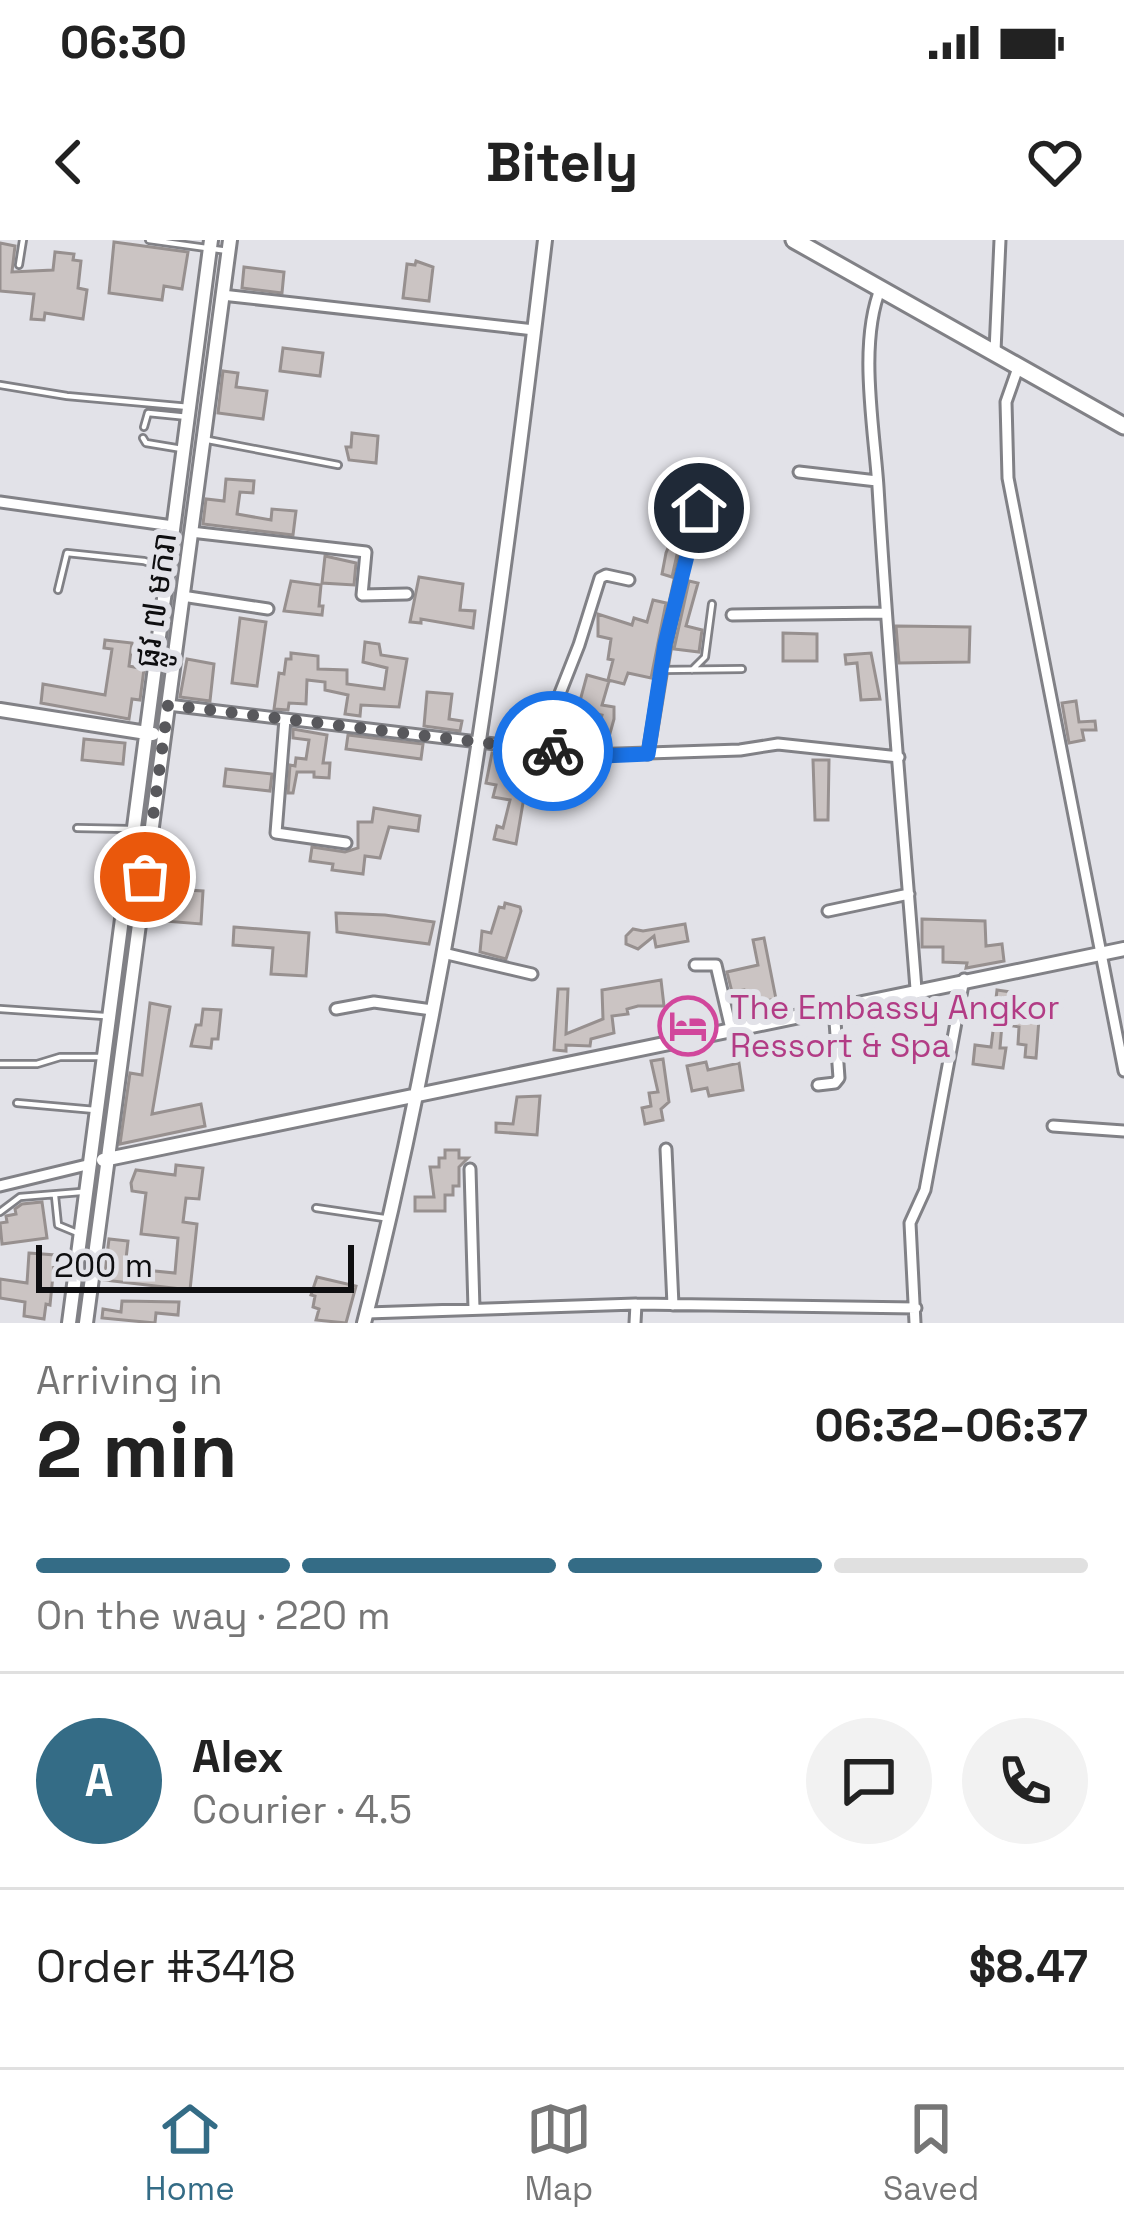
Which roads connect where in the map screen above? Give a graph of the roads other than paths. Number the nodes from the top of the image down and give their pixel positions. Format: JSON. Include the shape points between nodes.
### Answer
{"nodes":[{"id":1,"x":23,"y":240,"type":"edge"},
{"id":2,"x":149,"y":240,"type":"edge"},
{"id":3,"x":545,"y":240,"type":"edge"},
{"id":4,"x":794,"y":240,"type":"edge"},
{"id":5,"x":1000,"y":240,"type":"edge"},
{"id":6,"x":210,"y":244,"type":"edge"},
{"id":7,"x":229,"y":245,"type":"edge"},
{"id":8,"x":19,"y":265,"type":"dead end"},
{"id":9,"x":880,"y":287,"type":"junction"},
{"id":10,"x":222,"y":295,"type":"junction"},
{"id":11,"x":534,"y":330,"type":"junction"},
{"id":12,"x":995,"y":351,"type":"junction"},
{"id":13,"x":1019,"y":365,"type":"junction"},
{"id":14,"x":0,"y":385,"type":"edge"},
{"id":15,"x":188,"y":412,"type":"junction"},
{"id":16,"x":1124,"y":425,"type":"edge"},
{"id":17,"x":144,"y":427,"type":"dead end"},
{"id":18,"x":142,"y":439,"type":"dead end"},
{"id":19,"x":203,"y":439,"type":"junction"},
{"id":20,"x":183,"y":450,"type":"junction"},
{"id":21,"x":338,"y":465,"type":"dead end"},
{"id":22,"x":799,"y":472,"type":"dead end"},
{"id":23,"x":878,"y":482,"type":"junction"},
{"id":24,"x":706,"y":496,"type":"dead end"},
{"id":25,"x":0,"y":502,"type":"edge"},
{"id":26,"x":173,"y":526,"type":"junction"},
{"id":27,"x":191,"y":532,"type":"junction"},
{"id":28,"x":168,"y":568,"type":"junction"},
{"id":29,"x":629,"y":580,"type":"dead end"},
{"id":30,"x":58,"y":590,"type":"dead end"},
{"id":31,"x":407,"y":594,"type":"dead end"},
{"id":32,"x":182,"y":596,"type":"junction"},
{"id":33,"x":712,"y":604,"type":"dead end"},
{"id":34,"x":268,"y":609,"type":"dead end"},
{"id":35,"x":886,"y":613,"type":"junction"},
{"id":36,"x":732,"y":615,"type":"dead end"},
{"id":37,"x":742,"y":669,"type":"dead end"},
{"id":38,"x":662,"y":670,"type":"junction"},
{"id":39,"x":692,"y":670,"type":"junction"},
{"id":40,"x":168,"y":705,"type":"junction"},
{"id":41,"x":0,"y":710,"type":"edge"},
{"id":42,"x":285,"y":719,"type":"junction"},
{"id":43,"x":146,"y":734,"type":"junction"},
{"id":44,"x":164,"y":736,"type":"junction"},
{"id":45,"x":479,"y":741,"type":"junction"},
{"id":46,"x":538,"y":749,"type":"junction"},
{"id":47,"x":648,"y":754,"type":"junction"},
{"id":48,"x":899,"y":758,"type":"junction"},
{"id":49,"x":77,"y":827,"type":"dead end"},
{"id":50,"x":134,"y":829,"type":"junction"},
{"id":51,"x":346,"y":843,"type":"dead end"},
{"id":52,"x":909,"y":894,"type":"junction"},
{"id":53,"x":828,"y":911,"type":"dead end"},
{"id":54,"x":1124,"y":949,"type":"edge"},
{"id":55,"x":442,"y":953,"type":"junction"},
{"id":56,"x":1100,"y":953,"type":"junction"},
{"id":57,"x":695,"y":965,"type":"dead end"},
{"id":58,"x":532,"y":974,"type":"dead end"},
{"id":59,"x":964,"y":980,"type":"junction"},
{"id":60,"x":916,"y":989,"type":"junction"},
{"id":61,"x":834,"y":1007,"type":"junction"},
{"id":62,"x":0,"y":1009,"type":"edge"},
{"id":63,"x":336,"y":1009,"type":"dead end"},
{"id":64,"x":431,"y":1010,"type":"junction"},
{"id":65,"x":109,"y":1016,"type":"junction"},
{"id":66,"x":731,"y":1029,"type":"junction"},
{"id":67,"x":104,"y":1058,"type":"junction"},
{"id":68,"x":0,"y":1064,"type":"edge"},
{"id":69,"x":1124,"y":1071,"type":"edge"},
{"id":70,"x":818,"y":1085,"type":"dead end"},
{"id":71,"x":416,"y":1096,"type":"junction"},
{"id":72,"x":17,"y":1103,"type":"dead end"},
{"id":73,"x":97,"y":1110,"type":"junction"},
{"id":74,"x":1053,"y":1126,"type":"dead end"},
{"id":75,"x":1124,"y":1131,"type":"edge"},
{"id":76,"x":666,"y":1149,"type":"dead end"},
{"id":77,"x":108,"y":1158,"type":"junction"},
{"id":78,"x":91,"y":1164,"type":"junction"},
{"id":79,"x":470,"y":1169,"type":"dead end"},
{"id":80,"x":0,"y":1186,"type":"edge"},
{"id":81,"x":86,"y":1192,"type":"junction"},
{"id":82,"x":56,"y":1194,"type":"junction"},
{"id":83,"x":316,"y":1208,"type":"dead end"},
{"id":84,"x":0,"y":1212,"type":"edge"},
{"id":85,"x":389,"y":1219,"type":"junction"},
{"id":86,"x":81,"y":1233,"type":"junction"},
{"id":87,"x":636,"y":1304,"type":"junction"},
{"id":88,"x":673,"y":1305,"type":"junction"},
{"id":89,"x":916,"y":1308,"type":"junction"},
{"id":90,"x":474,"y":1310,"type":"junction"},
{"id":91,"x":366,"y":1318,"type":"edge"},
{"id":92,"x":69,"y":1323,"type":"edge"},
{"id":93,"x":86,"y":1323,"type":"edge"},
{"id":94,"x":634,"y":1323,"type":"edge"},
{"id":95,"x":915,"y":1323,"type":"edge"}],
"edges":[{"from":1,"to":8,"type":"lane"},
{"from":2,"to":6,"type":"lane"},
{"from":3,"to":11,"type":"street"},
{"from":4,"to":9,"type":"highway"},
{"from":5,"to":12,"type":"street"},
{"from":6,"to":7,"type":"lane"},
{"from":6,"to":15,"type":"street","name":"ផ្លូវ ៧ មករា"},
{"from":7,"to":10,"type":"street","name":"ផ្លូវ ៧ មករា"},
{"from":9,"to":12,"type":"highway"},
{"from":9,"to":23,"type":"street","via":[[870,320]]},
{"from":10,"to":11,"type":"street"},
{"from":10,"to":19,"type":"street","name":"ផ្លូវ ៧ មករា"},
{"from":11,"to":45,"type":"street"},
{"from":12,"to":13,"type":"highway"},
{"from":13,"to":16,"type":"highway"},
{"from":13,"to":56,"type":"street","via":[[1006,402],[1008,478]]},
{"from":14,"to":15,"type":"lane"},
{"from":15,"to":17,"type":"lane","via":[[148,413]]},
{"from":15,"to":20,"type":"street","name":"ផ្លូវ ៧ មករា"},
{"from":18,"to":20,"type":"lane"},
{"from":19,"to":21,"type":"lane"},
{"from":19,"to":27,"type":"street","name":"ផ្លូវ ៧ មករា"},
{"from":20,"to":26,"type":"street","name":"ផ្លូវ ៧ មករា"},
{"from":22,"to":23,"type":"street"},
{"from":23,"to":35,"type":"street"},
{"from":24,"to":38,"type":"street"},
{"from":25,"to":26,"type":"street"},
{"from":26,"to":28,"type":"street","name":"ផ្លូវ ៧ មករា"},
{"from":27,"to":31,"type":"street","via":[[367,552],[362,595]]},
{"from":27,"to":32,"type":"street","name":"ផ្លូវ ៧ មករា"},
{"from":28,"to":30,"type":"lane","via":[[67,553]]},
{"from":28,"to":43,"type":"street","name":"ផ្លូវ ៧ មករា"},
{"from":29,"to":46,"type":"street","via":[[600,578]]},
{"from":32,"to":34,"type":"street"},
{"from":32,"to":40,"type":"street","name":"ផ្លូវ ៧ មករា"},
{"from":33,"to":39,"type":"lane","via":[[705,657]]},
{"from":35,"to":36,"type":"street"},
{"from":35,"to":48,"type":"street"},
{"from":37,"to":39,"type":"lane"},
{"from":38,"to":39,"type":"lane"},
{"from":38,"to":47,"type":"street"},
{"from":40,"to":42,"type":"street"},
{"from":40,"to":44,"type":"street","name":"ផ្លូវ ៧ មករា"},
{"from":41,"to":43,"type":"street"},
{"from":42,"to":45,"type":"street"},
{"from":42,"to":51,"type":"street","via":[[276,833]]},
{"from":43,"to":44,"type":"street"},
{"from":43,"to":50,"type":"street","name":"ផ្លូវ ៧ មករា"},
{"from":44,"to":77,"type":"street","name":"ផ្លូវ ៧ មករា"},
{"from":45,"to":46,"type":"street"},
{"from":45,"to":55,"type":"street"},
{"from":46,"to":47,"type":"street"},
{"from":47,"to":48,"type":"street","via":[[778,744]]},
{"from":48,"to":52,"type":"street"},
{"from":49,"to":50,"type":"lane"},
{"from":50,"to":65,"type":"street","name":"ផ្លូវ ៧ មករា"},
{"from":52,"to":53,"type":"street"},
{"from":52,"to":60,"type":"street"},
{"from":54,"to":56,"type":"street"},
{"from":55,"to":58,"type":"street"},
{"from":55,"to":64,"type":"street"},
{"from":56,"to":59,"type":"street"},
{"from":56,"to":69,"type":"street"},
{"from":57,"to":66,"type":"street","via":[[716,964]]},
{"from":59,"to":60,"type":"street"},
{"from":59,"to":89,"type":"street","via":[[925,1190],[910,1222]]},
{"from":60,"to":61,"type":"street"},
{"from":61,"to":66,"type":"street"},
{"from":61,"to":70,"type":"street","via":[[839,1078]]},
{"from":62,"to":65,"type":"lane"},
{"from":63,"to":64,"type":"street","via":[[374,1002]]},
{"from":64,"to":71,"type":"street"},
{"from":65,"to":67,"type":"street","name":"ផ្លូវ ៧ មករា"},
{"from":66,"to":71,"type":"street"},
{"from":67,"to":68,"type":"lane"},
{"from":67,"to":73,"type":"street","name":"ផ្លូវ ៧ មករា"},
{"from":71,"to":77,"type":"street"},
{"from":71,"to":85,"type":"street"},
{"from":72,"to":73,"type":"lane"},
{"from":73,"to":78,"type":"street","name":"ផ្លូវ ៧ មករា"},
{"from":74,"to":75,"type":"street"},
{"from":76,"to":88,"type":"street"},
{"from":77,"to":78,"type":"street"},
{"from":77,"to":93,"type":"street","name":"ផ្លូវ ៧ មករា"},
{"from":78,"to":80,"type":"street"},
{"from":78,"to":81,"type":"street","name":"ផ្លូវ ៧ មករា"},
{"from":79,"to":90,"type":"street"},
{"from":81,"to":82,"type":"lane"},
{"from":81,"to":86,"type":"street","name":"ផ្លូវ ៧ មករា"},
{"from":82,"to":84,"type":"lane","via":[[20,1197]]},
{"from":82,"to":86,"type":"lane","via":[[58,1225]]},
{"from":83,"to":85,"type":"lane"},
{"from":85,"to":91,"type":"street"},
{"from":86,"to":92,"type":"street","name":"ផ្លូវ ៧ មករា"},
{"from":87,"to":88,"type":"street"},
{"from":87,"to":90,"type":"street"},
{"from":87,"to":94,"type":"street"},
{"from":88,"to":89,"type":"street"},
{"from":89,"to":95,"type":"street"},
{"from":90,"to":91,"type":"street"}]}
